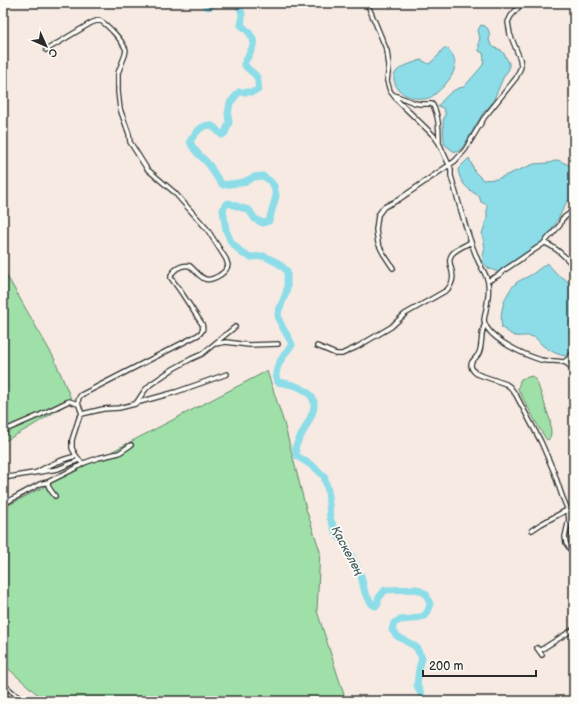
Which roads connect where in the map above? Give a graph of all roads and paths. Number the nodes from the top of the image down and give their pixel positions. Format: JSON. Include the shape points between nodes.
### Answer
{"nodes":[{"id":1,"x":367,"y":3,"type":"edge"},
{"id":2,"x":522,"y":3,"type":"edge"},
{"id":3,"x":46,"y":50,"type":"dead end"},
{"id":4,"x":393,"y":95,"type":"junction"},
{"id":5,"x":439,"y":143,"type":"junction"},
{"id":6,"x":449,"y":166,"type":"junction"},
{"id":7,"x":574,"y":206,"type":"edge"},
{"id":8,"x":472,"y":242,"type":"junction"},
{"id":9,"x":545,"y":243,"type":"junction"},
{"id":10,"x":574,"y":267,"type":"edge"},
{"id":11,"x":393,"y":268,"type":"dead end"},
{"id":12,"x":488,"y":281,"type":"junction"},
{"id":13,"x":485,"y":324,"type":"junction"},
{"id":14,"x":235,"y":327,"type":"dead end"},
{"id":15,"x":214,"y":344,"type":"junction"},
{"id":16,"x":278,"y":344,"type":"dead end"},
{"id":17,"x":317,"y":346,"type":"dead end"},
{"id":18,"x":574,"y":352,"type":"edge"},
{"id":19,"x":564,"y":362,"type":"junction"},
{"id":20,"x":574,"y":373,"type":"edge"},
{"id":21,"x":227,"y":374,"type":"dead end"},
{"id":22,"x":136,"y":403,"type":"junction"},
{"id":23,"x":78,"y":404,"type":"junction"},
{"id":24,"x":82,"y":414,"type":"junction"},
{"id":25,"x":3,"y":431,"type":"edge"},
{"id":26,"x":131,"y":446,"type":"dead end"},
{"id":27,"x":73,"y":450,"type":"junction"},
{"id":28,"x":70,"y":457,"type":"junction"},
{"id":29,"x":78,"y":458,"type":"junction"},
{"id":30,"x":84,"y":463,"type":"junction"},
{"id":31,"x":35,"y":472,"type":"junction"},
{"id":32,"x":3,"y":478,"type":"edge"},
{"id":33,"x":48,"y":482,"type":"junction"},
{"id":34,"x":55,"y":496,"type":"dead end"},
{"id":35,"x":3,"y":504,"type":"edge"},
{"id":36,"x":567,"y":510,"type":"junction"},
{"id":37,"x":574,"y":522,"type":"edge"},
{"id":38,"x":532,"y":530,"type":"dead end"},
{"id":39,"x":574,"y":545,"type":"edge"},
{"id":40,"x":574,"y":555,"type":"edge"},
{"id":41,"x":574,"y":629,"type":"edge"},
{"id":42,"x":539,"y":651,"type":"dead end"},
{"id":43,"x":3,"y":684,"type":"edge"},
{"id":44,"x":22,"y":701,"type":"edge"}],
"edges":[{"from":1,"to":4,"type":"street","via":[[386,51],[389,66],[387,81]]},
{"from":2,"to":6,"type":"street","via":[[508,22],[520,59],[519,72],[484,118],[465,150]]},
{"from":3,"to":23,"type":"street","via":[[99,20],[119,40],[126,50],[118,73],[119,103],[130,142],[147,169],[174,192],[207,229],[228,265],[226,270],[210,280],[202,278],[188,265],[173,272],[171,278],[202,324],[202,331],[81,395]]},
{"from":4,"to":5,"type":"street"},
{"from":4,"to":5,"type":"street","via":[[415,103],[432,104],[439,126]]},
{"from":5,"to":6,"type":"street"},
{"from":6,"to":8,"type":"street"},
{"from":6,"to":11,"type":"street","via":[[384,207],[378,215],[378,243]]},
{"from":7,"to":9,"type":"street"},
{"from":8,"to":12,"type":"street"},
{"from":8,"to":17,"type":"street","via":[[452,255],[450,260],[453,278],[447,290],[406,314],[391,327],[342,354]]},
{"from":9,"to":10,"type":"street","via":[[565,256]]},
{"from":9,"to":12,"type":"street"},
{"from":12,"to":13,"type":"street"},
{"from":13,"to":19,"type":"street","via":[[499,340],[524,353],[540,360]]},
{"from":13,"to":36,"type":"street","via":[[479,353],[471,367],[477,374],[509,386],[513,390],[545,450]]},
{"from":14,"to":15,"type":"street"},
{"from":15,"to":16,"type":"street"},
{"from":15,"to":22,"type":"street","via":[[202,354],[151,384]]},
{"from":18,"to":19,"type":"street"},
{"from":19,"to":20,"type":"street"},
{"from":21,"to":22,"type":"street"},
{"from":22,"to":24,"type":"street"},
{"from":23,"to":24,"type":"street"},
{"from":23,"to":25,"type":"street","via":[[69,401]]},
{"from":24,"to":27,"type":"street","via":[[72,440]]},
{"from":26,"to":30,"type":"street","via":[[119,453]]},
{"from":27,"to":28,"type":"street"},
{"from":27,"to":29,"type":"street"},
{"from":28,"to":29,"type":"street"},
{"from":28,"to":31,"type":"street"},
{"from":29,"to":30,"type":"street"},
{"from":29,"to":31,"type":"street","via":[[58,469]]},
{"from":30,"to":33,"type":"street"},
{"from":31,"to":32,"type":"street"},
{"from":33,"to":34,"type":"street"},
{"from":33,"to":35,"type":"street"},
{"from":36,"to":38,"type":"street"},
{"from":36,"to":40,"type":"street","via":[[569,519],[566,543]]},
{"from":37,"to":39,"type":"street"},
{"from":41,"to":42,"type":"street"},
{"from":43,"to":44,"type":"street"}]}
